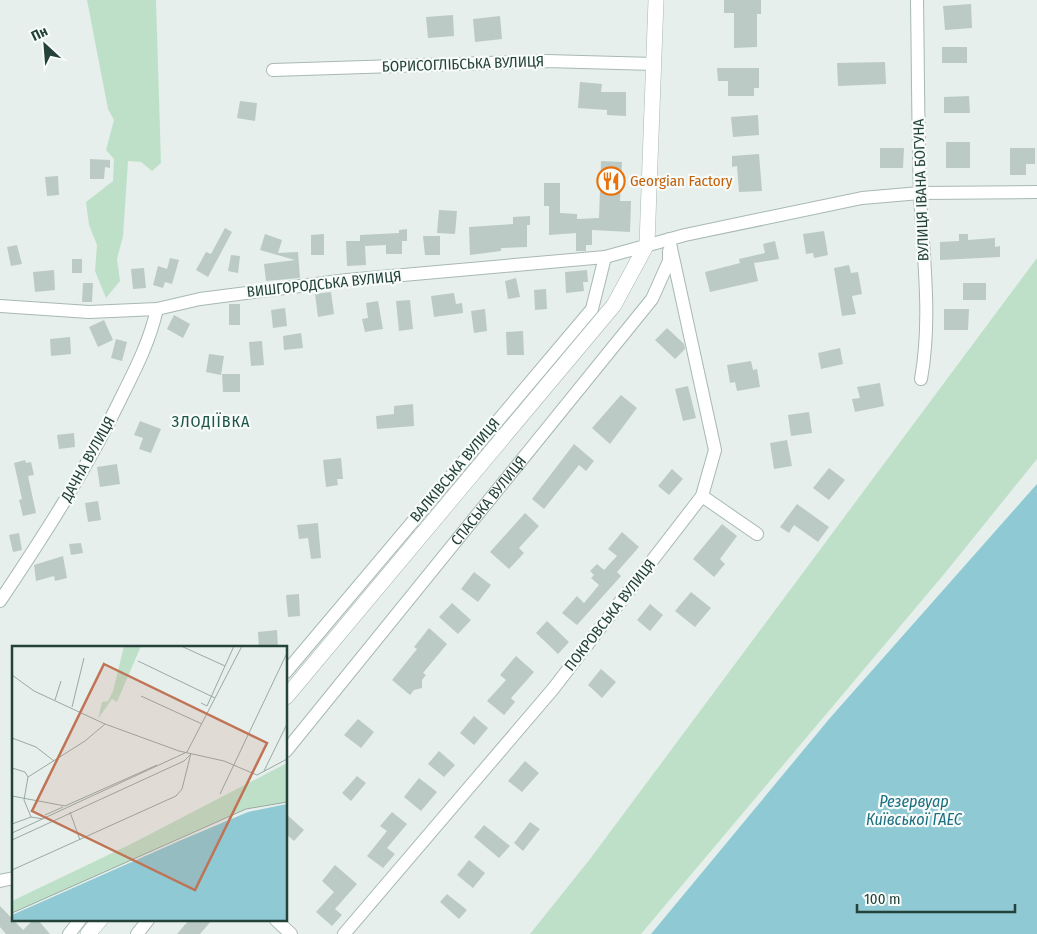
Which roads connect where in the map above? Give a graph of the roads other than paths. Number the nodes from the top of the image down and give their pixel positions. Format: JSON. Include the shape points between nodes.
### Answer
{"nodes":[{"id":1,"x":656,"y":0,"type":"edge"},
{"id":2,"x":917,"y":0,"type":"edge"},
{"id":3,"x":654,"y":64,"type":"junction"},
{"id":4,"x":273,"y":70,"type":"dead end"},
{"id":5,"x":1037,"y":192,"type":"edge"},
{"id":6,"x":920,"y":193,"type":"junction"},
{"id":7,"x":669,"y":239,"type":"junction"},
{"id":8,"x":648,"y":244,"type":"junction"},
{"id":9,"x":605,"y":257,"type":"junction"},
{"id":10,"x":0,"y":306,"type":"edge"},
{"id":11,"x":157,"y":309,"type":"junction"},
{"id":12,"x":546,"y":374,"type":"junction"},
{"id":13,"x":921,"y":379,"type":"dead end"},
{"id":14,"x":702,"y":496,"type":"junction"},
{"id":15,"x":757,"y":534,"type":"dead end"},
{"id":16,"x":0,"y":601,"type":"edge"},
{"id":17,"x":325,"y":626,"type":"junction"},
{"id":18,"x":338,"y":636,"type":"junction"},
{"id":19,"x":288,"y":670,"type":"edge"},
{"id":20,"x":288,"y":695,"type":"edge"},
{"id":21,"x":288,"y":749,"type":"edge"},
{"id":22,"x":78,"y":922,"type":"edge"},
{"id":23,"x":98,"y":922,"type":"edge"},
{"id":24,"x":146,"y":922,"type":"edge"},
{"id":25,"x":278,"y":922,"type":"edge"},
{"id":26,"x":69,"y":934,"type":"edge"},
{"id":27,"x":88,"y":934,"type":"edge"},
{"id":28,"x":137,"y":934,"type":"edge"},
{"id":29,"x":291,"y":934,"type":"edge"},
{"id":30,"x":344,"y":934,"type":"edge"}],
"edges":[{"from":1,"to":3,"type":"street"},
{"from":2,"to":6,"type":"street","name":"ВУЛИЦЯ ІВАНА БОГУНА"},
{"from":3,"to":4,"type":"street","name":"БОРИСОГЛІБСЬКА ВУЛИЦЯ","via":[[546,61]]},
{"from":3,"to":8,"type":"street"},
{"from":5,"to":6,"type":"street","name":"ВИШГОРОДСЬКА ВУЛИЦЯ"},
{"from":6,"to":7,"type":"street","name":"ВИШГОРОДСЬКА ВУЛИЦЯ","via":[[862,198]]},
{"from":6,"to":13,"type":"street","name":"ВУЛИЦЯ ІВАНА БОГУНА","via":[[926,326]]},
{"from":7,"to":8,"type":"street","name":"ВИШГОРОДСЬКА ВУЛИЦЯ"},
{"from":7,"to":14,"type":"street","name":"ПОКРОВСЬКА ВУЛИЦЯ","via":[[715,450]]},
{"from":7,"to":21,"type":"street","name":"СПАСЬКА ВУЛИЦЯ","via":[[669,260],[652,299]]},
{"from":8,"to":9,"type":"street","name":"ВИШГОРОДСЬКА ВУЛИЦЯ"},
{"from":8,"to":12,"type":"street","name":"СПАСЬКА ВУЛИЦЯ","via":[[614,305]]},
{"from":9,"to":11,"type":"street","name":"ВИШГОРОДСЬКА ВУЛИЦЯ","via":[[347,280],[200,299]]},
{"from":9,"to":12,"type":"street","name":"ВАЛКІВСЬКА ВУЛИЦЯ","via":[[592,308]]},
{"from":10,"to":11,"type":"street","name":"ВИШГОРОДСЬКА ВУЛИЦЯ","via":[[89,312]]},
{"from":11,"to":16,"type":"street","name":"ДАЧНА ВУЛИЦЯ","via":[[151,337],[99,443],[50,526]]},
{"from":12,"to":17,"type":"street","name":"ВАЛКІВСЬКА ВУЛИЦЯ"},
{"from":12,"to":18,"type":"street","name":"СПАСЬКА ВУЛИЦЯ"},
{"from":14,"to":15,"type":"street"},
{"from":14,"to":30,"type":"street","name":"ПОКРОВСЬКА ВУЛИЦЯ","via":[[553,689]]},
{"from":17,"to":18,"type":"street"},
{"from":17,"to":19,"type":"street","name":"ВАЛКІВСЬКА ВУЛИЦЯ"},
{"from":18,"to":20,"type":"street","name":"СПАСЬКА ВУЛИЦЯ"},
{"from":22,"to":26,"type":"street"},
{"from":23,"to":27,"type":"street"},
{"from":24,"to":28,"type":"street"},
{"from":25,"to":29,"type":"street"}]}
